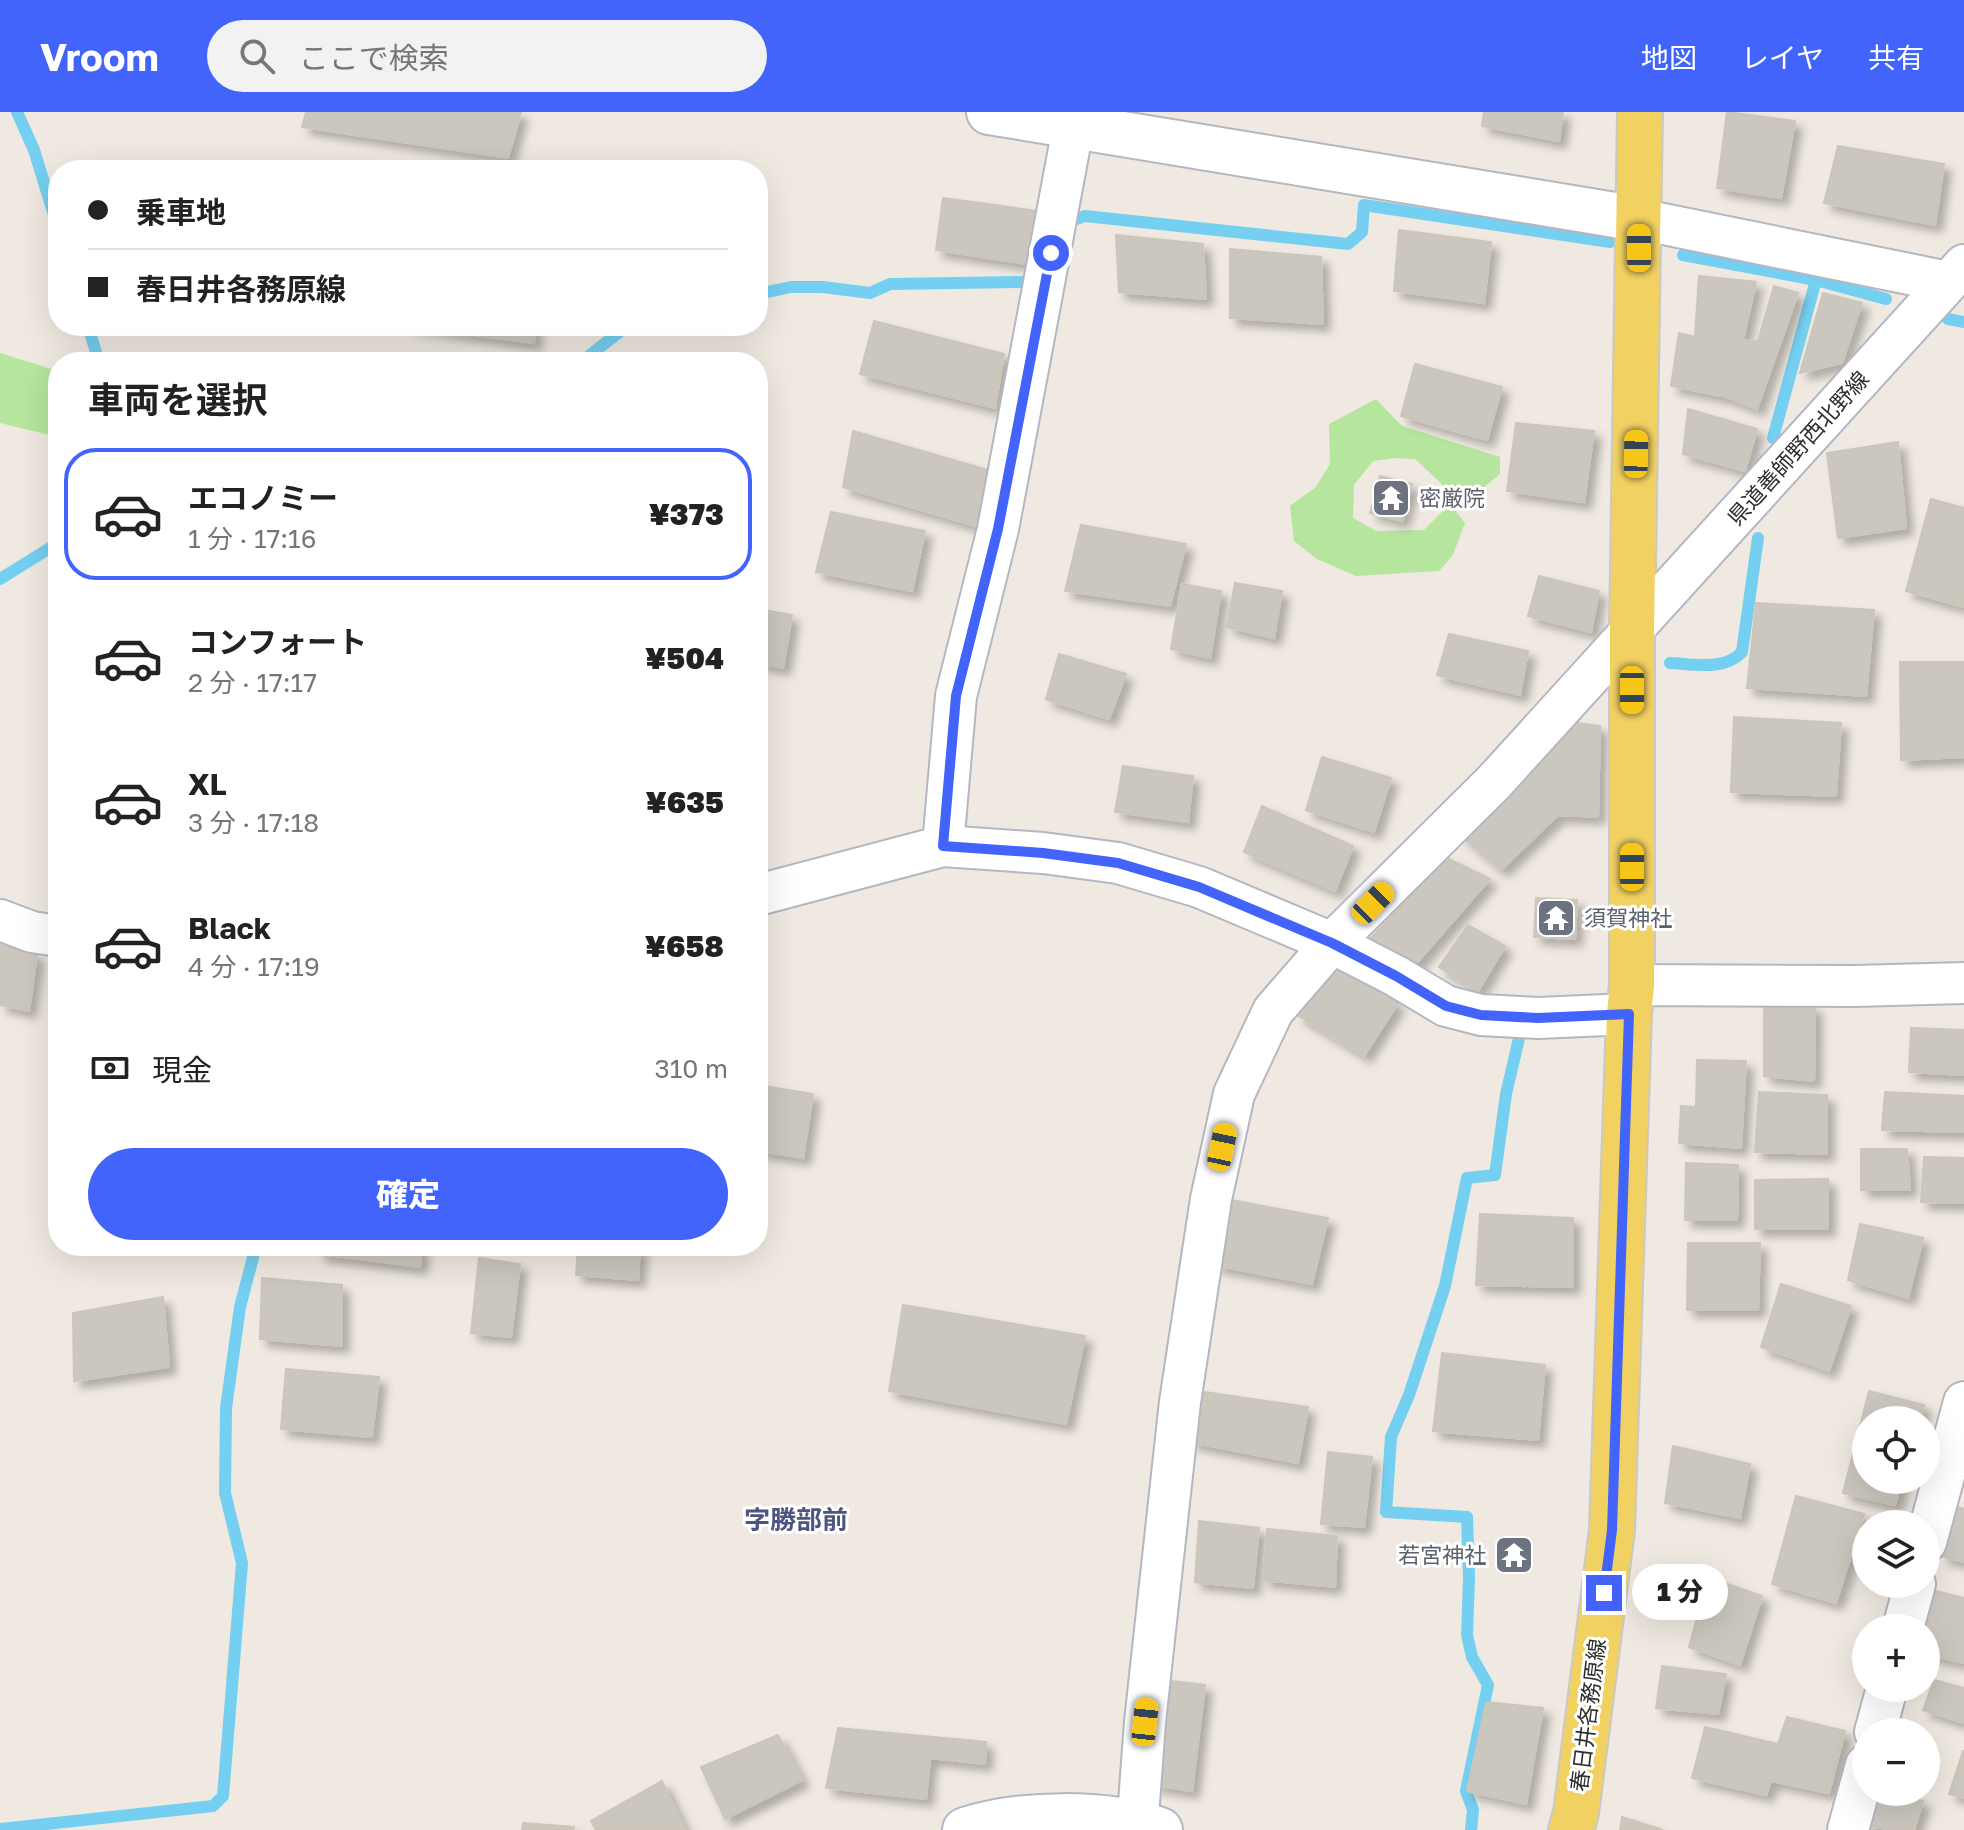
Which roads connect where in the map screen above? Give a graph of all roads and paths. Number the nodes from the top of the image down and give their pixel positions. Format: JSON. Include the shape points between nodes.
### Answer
{"nodes":[{"id":1,"x":989,"y":112,"type":"edge"},
{"id":2,"x":1640,"y":112,"type":"edge"},
{"id":3,"x":1075,"y":120,"type":"edge"},
{"id":4,"x":1639,"y":219,"type":"junction"},
{"id":5,"x":1956,"y":274,"type":"edge"},
{"id":6,"x":1632,"y":631,"type":"junction"},
{"id":7,"x":943,"y":846,"type":"junction"},
{"id":8,"x":768,"y":892,"type":"edge"},
{"id":9,"x":0,"y":920,"type":"edge"},
{"id":10,"x":48,"y":934,"type":"edge"},
{"id":11,"x":1332,"y":943,"type":"junction"},
{"id":12,"x":1964,"y":983,"type":"edge"},
{"id":13,"x":1630,"y":999,"type":"junction"},
{"id":14,"x":1964,"y":1402,"type":"edge"},
{"id":15,"x":1935,"y":1510,"type":"edge"},
{"id":16,"x":1855,"y":1806,"type":"edge"},
{"id":17,"x":1145,"y":1828,"type":"edge"},
{"id":18,"x":965,"y":1830,"type":"edge"},
{"id":19,"x":1571,"y":1830,"type":"edge"},
{"id":20,"x":1848,"y":1830,"type":"edge"}],
"edges":[{"from":1,"to":3,"type":"street"},
{"from":2,"to":4,"type":"main road","name":"春日井各務原線"},
{"from":3,"to":4,"type":"street"},
{"from":3,"to":7,"type":"street","via":[[998,529],[956,696]]},
{"from":4,"to":5,"type":"street"},
{"from":4,"to":6,"type":"main road","name":"春日井各務原線"},
{"from":5,"to":6,"type":"street","name":"県道善師野西北野線"},
{"from":6,"to":11,"type":"street","name":"県道善師野西北野線","via":[[1495,781]]},
{"from":6,"to":13,"type":"main road","name":"春日井各務原線"},
{"from":7,"to":8,"type":"street"},
{"from":7,"to":11,"type":"street","via":[[1118,863],[1199,887]]},
{"from":9,"to":10,"type":"street"},
{"from":11,"to":13,"type":"street","via":[[1446,1006],[1481,1015],[1538,1018]]},
{"from":11,"to":17,"type":"street","name":"県道善師野西北野線","via":[[1273,1011],[1234,1094],[1211,1199],[1180,1402],[1145,1722]]},
{"from":12,"to":13,"type":"street"},
{"from":13,"to":19,"type":"main road","name":"春日井各務原線","via":[[1612,1530]]},
{"from":14,"to":15,"type":"street"},
{"from":16,"to":20,"type":"street"},
{"from":17,"to":18,"type":"street","via":[[1066,1817],[989,1822]]}]}
